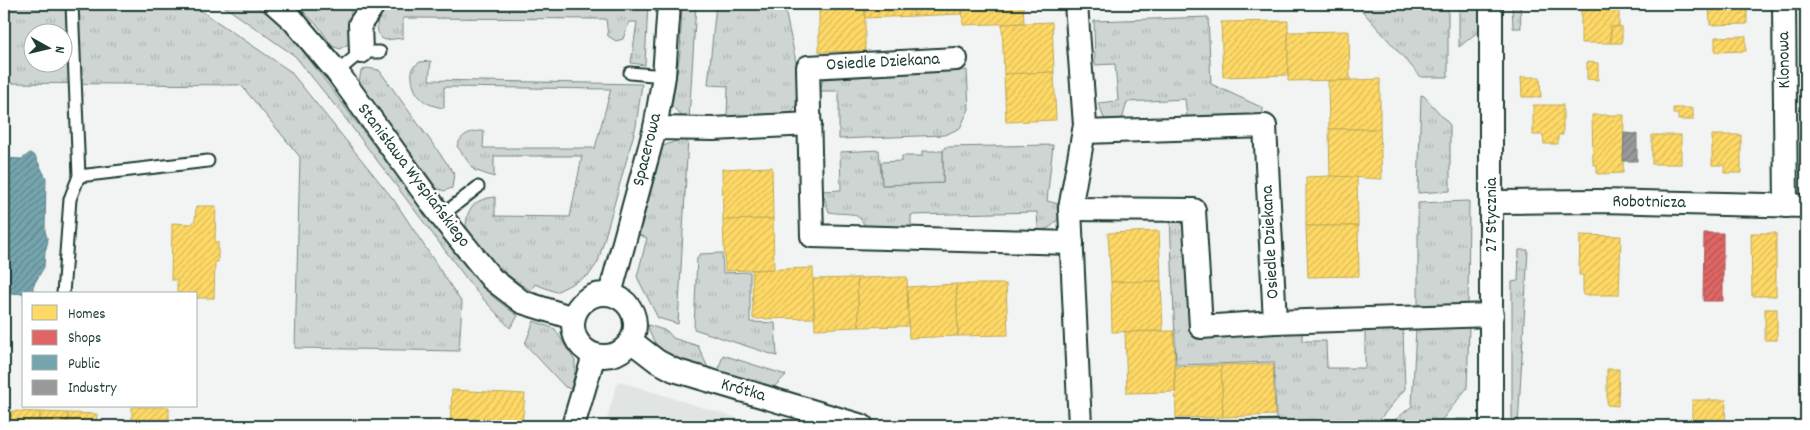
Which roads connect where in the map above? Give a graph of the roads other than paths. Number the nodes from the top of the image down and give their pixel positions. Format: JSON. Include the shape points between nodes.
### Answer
{"nodes":[{"id":1,"x":72,"y":4,"type":"edge"},
{"id":2,"x":275,"y":4,"type":"edge"},
{"id":3,"x":374,"y":4,"type":"edge"},
{"id":4,"x":669,"y":4,"type":"edge"},
{"id":5,"x":1076,"y":4,"type":"edge"},
{"id":6,"x":1491,"y":4,"type":"edge"},
{"id":7,"x":1784,"y":4,"type":"edge"},
{"id":8,"x":359,"y":14,"type":"edge"},
{"id":9,"x":370,"y":52,"type":"joint"},
{"id":10,"x":956,"y":59,"type":"dead end"},
{"id":11,"x":337,"y":72,"type":"junction"},
{"id":12,"x":630,"y":72,"type":"dead end"},
{"id":13,"x":664,"y":76,"type":"junction"},
{"id":14,"x":810,"y":124,"type":"junction"},
{"id":15,"x":655,"y":128,"type":"junction"},
{"id":16,"x":1084,"y":132,"type":"junction"},
{"id":17,"x":208,"y":161,"type":"dead end"},
{"id":18,"x":79,"y":176,"type":"junction"},
{"id":19,"x":478,"y":187,"type":"dead end"},
{"id":20,"x":1492,"y":202,"type":"junction"},
{"id":21,"x":1796,"y":206,"type":"edge"},
{"id":22,"x":1070,"y":209,"type":"junction"},
{"id":23,"x":441,"y":216,"type":"junction"},
{"id":24,"x":1072,"y":243,"type":"junction"},
{"id":25,"x":63,"y":292,"type":"edge"},
{"id":26,"x":610,"y":294,"type":"junction"},
{"id":27,"x":1492,"y":314,"type":"junction"},
{"id":28,"x":573,"y":318,"type":"junction"},
{"id":29,"x":1275,"y":322,"type":"junction"},
{"id":30,"x":631,"y":341,"type":"junction"},
{"id":31,"x":594,"y":355,"type":"junction"},
{"id":32,"x":574,"y":426,"type":"edge"},
{"id":33,"x":862,"y":426,"type":"edge"},
{"id":34,"x":1080,"y":426,"type":"edge"},
{"id":35,"x":1491,"y":426,"type":"edge"}],
"edges":[{"from":1,"to":18,"type":"lane"},
{"from":2,"to":11,"type":"street","name":"Stanisława Wyspiańskiego","via":[[293,20]]},
{"from":3,"to":8,"type":"street"},
{"from":4,"to":13,"type":"street","name":"Spacerowa"},
{"from":5,"to":16,"type":"street"},
{"from":6,"to":20,"type":"street","name":"27 Stycznia"},
{"from":7,"to":21,"type":"street","name":"Klonowa"},
{"from":8,"to":9,"type":"street"},
{"from":9,"to":11,"type":"lane"},
{"from":10,"to":14,"type":"street","name":"Osiedle Dziekana","via":[[808,67]]},
{"from":11,"to":23,"type":"street","name":"Stanisława Wyspiańskiego"},
{"from":12,"to":13,"type":"lane"},
{"from":13,"to":15,"type":"street","name":"Spacerowa"},
{"from":14,"to":15,"type":"street"},
{"from":14,"to":24,"type":"street","name":"Osiedle Dziekana","via":[[812,236]]},
{"from":15,"to":26,"type":"street","name":"Spacerowa"},
{"from":16,"to":22,"type":"street"},
{"from":16,"to":29,"type":"street","name":"Osiedle Dziekana","via":[[1265,126]]},
{"from":17,"to":18,"type":"lane"},
{"from":18,"to":25,"type":"lane","via":[[70,199]]},
{"from":19,"to":23,"type":"lane"},
{"from":20,"to":21,"type":"street","name":"Robotnicza"},
{"from":20,"to":27,"type":"street","name":"27 Stycznia"},
{"from":22,"to":24,"type":"street"},
{"from":22,"to":29,"type":"street","via":[[1194,210],[1201,327]]},
{"from":23,"to":28,"type":"street","name":"Stanisława Wyspiańskiego","via":[[502,288],[532,306]]},
{"from":24,"to":34,"type":"street"},
{"from":26,"to":28,"type":"street","via":[[587,298]]},
{"from":26,"to":30,"type":"street","via":[[620,297],[633,312],[635,332]]},
{"from":27,"to":29,"type":"street","name":"Osiedle Dziekana"},
{"from":27,"to":35,"type":"street","name":"27 Stycznia"},
{"from":28,"to":31,"type":"street","via":[[577,341]]},
{"from":30,"to":31,"type":"street","via":[[615,354]]},
{"from":30,"to":33,"type":"street","name":"Krótka","via":[[674,370]]},
{"from":31,"to":32,"type":"street"}]}
